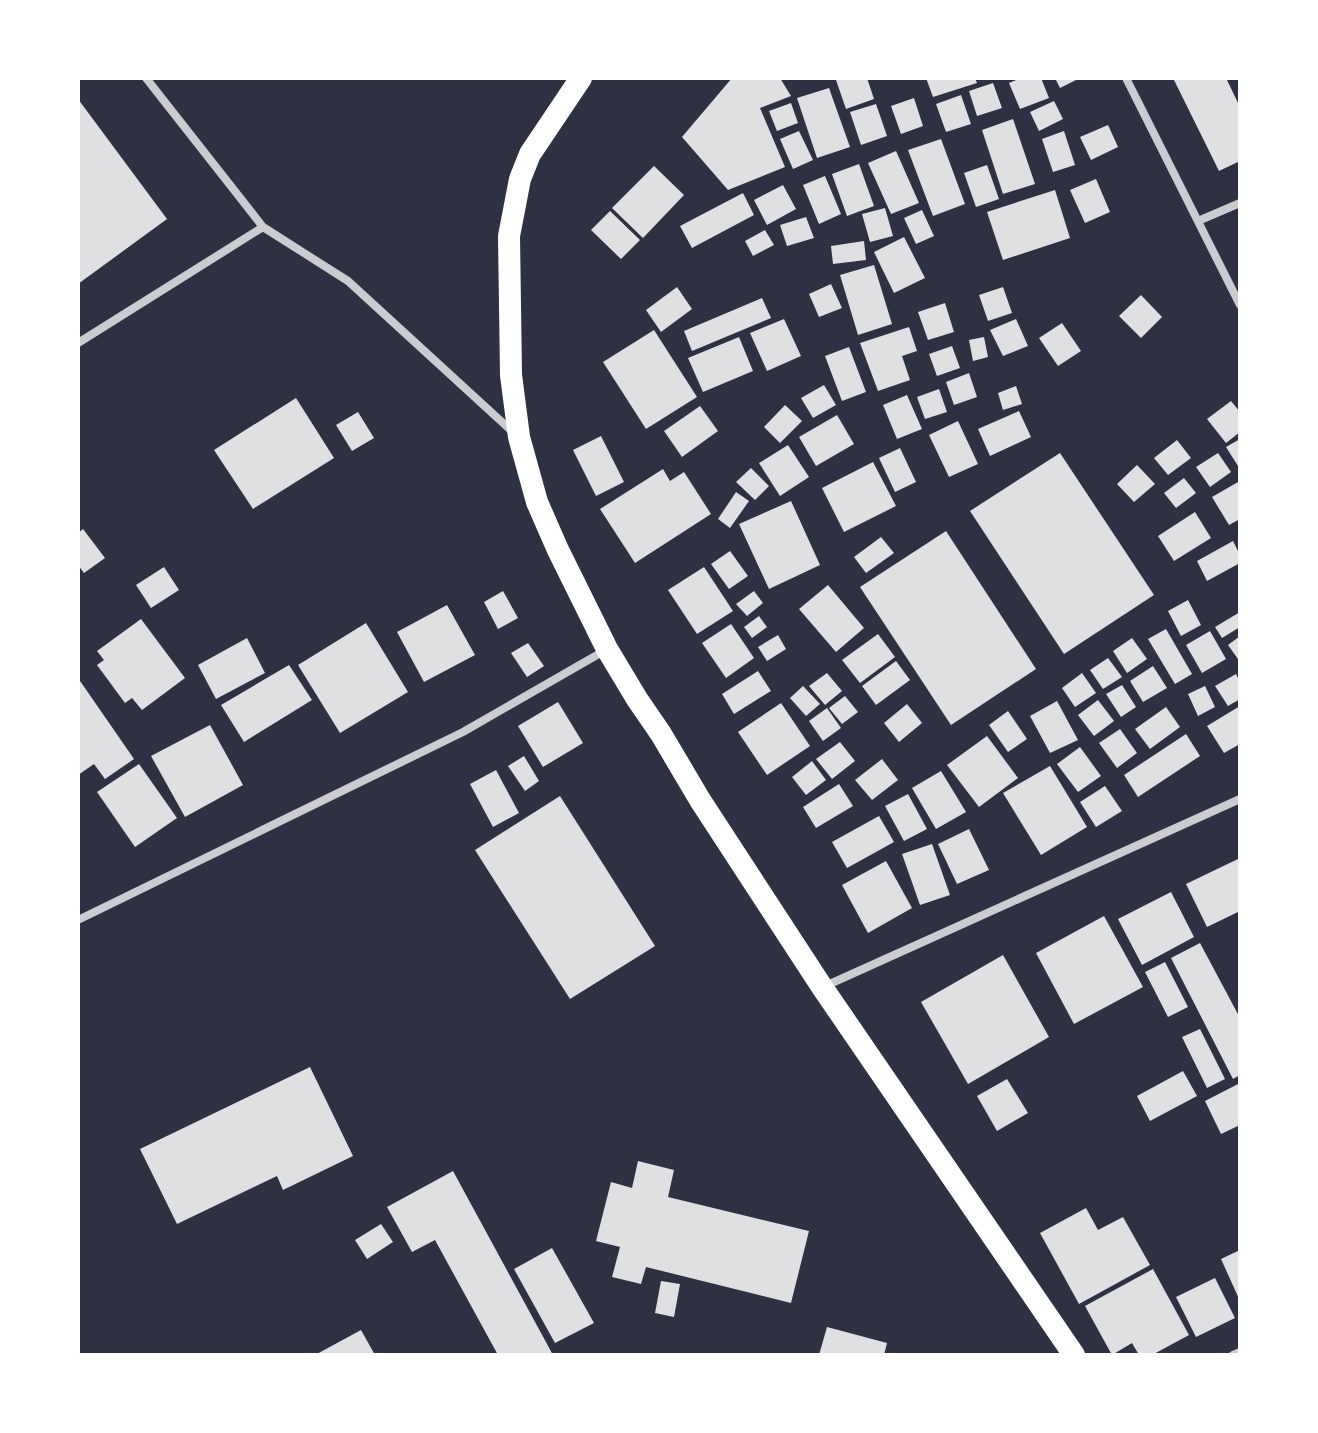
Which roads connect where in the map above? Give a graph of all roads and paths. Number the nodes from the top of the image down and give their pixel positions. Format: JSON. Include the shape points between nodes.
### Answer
{"nodes":[{"id":1,"x":146,"y":78,"type":"edge"},
{"id":2,"x":581,"y":78,"type":"edge"},
{"id":3,"x":1126,"y":78,"type":"edge"},
{"id":4,"x":1240,"y":203,"type":"edge"},
{"id":5,"x":1198,"y":221,"type":"junction"},
{"id":6,"x":263,"y":227,"type":"junction"},
{"id":7,"x":1240,"y":305,"type":"edge"},
{"id":8,"x":78,"y":343,"type":"edge"},
{"id":9,"x":519,"y":437,"type":"junction"},
{"id":10,"x":607,"y":649,"type":"junction"},
{"id":11,"x":1240,"y":799,"type":"edge"},
{"id":12,"x":78,"y":920,"type":"edge"},
{"id":13,"x":822,"y":987,"type":"junction"},
{"id":14,"x":1240,"y":1352,"type":"edge"},
{"id":15,"x":1074,"y":1355,"type":"edge"},
{"id":16,"x":1233,"y":1355,"type":"edge"}],
"edges":[{"from":1,"to":6,"type":"street"},
{"from":2,"to":9,"type":"highway","via":[[530,154],[509,236],[511,375]]},
{"from":3,"to":5,"type":"street"},
{"from":4,"to":5,"type":"street"},
{"from":5,"to":7,"type":"street"},
{"from":6,"to":8,"type":"street"},
{"from":6,"to":9,"type":"street","via":[[348,281]]},
{"from":9,"to":10,"type":"highway","via":[[537,502]]},
{"from":10,"to":12,"type":"street","via":[[463,732]]},
{"from":10,"to":13,"type":"highway"},
{"from":11,"to":13,"type":"street"},
{"from":13,"to":15,"type":"highway"},
{"from":14,"to":16,"type":"street"}]}
